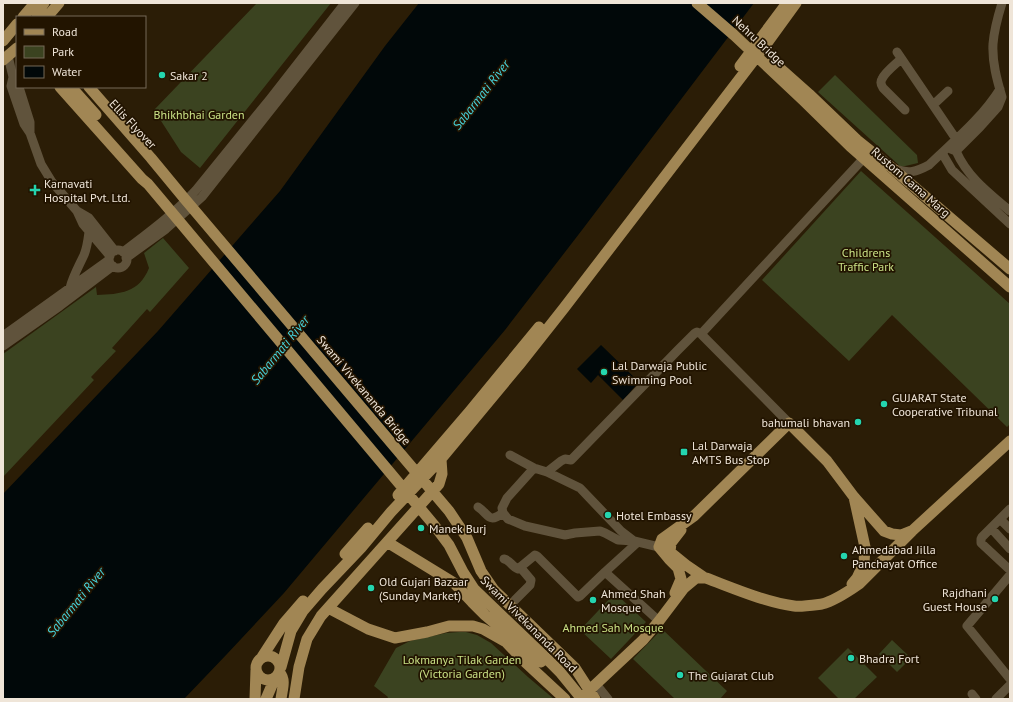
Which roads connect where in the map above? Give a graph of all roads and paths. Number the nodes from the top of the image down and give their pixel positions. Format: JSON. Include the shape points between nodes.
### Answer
{"nodes":[{"id":1,"x":35,"y":3,"type":"edge"},
{"id":2,"x":44,"y":3,"type":"edge"},
{"id":3,"x":52,"y":3,"type":"edge"},
{"id":4,"x":60,"y":3,"type":"edge"},
{"id":5,"x":345,"y":3,"type":"edge"},
{"id":6,"x":355,"y":3,"type":"edge"},
{"id":7,"x":697,"y":3,"type":"edge"},
{"id":8,"x":707,"y":3,"type":"edge"},
{"id":9,"x":786,"y":3,"type":"edge"},
{"id":10,"x":796,"y":3,"type":"edge"},
{"id":11,"x":1002,"y":3,"type":"edge"},
{"id":12,"x":24,"y":16,"type":"edge"},
{"id":13,"x":37,"y":16,"type":"edge"},
{"id":14,"x":43,"y":16,"type":"edge"},
{"id":15,"x":48,"y":16,"type":"edge"},
{"id":16,"x":16,"y":27,"type":"edge"},
{"id":17,"x":3,"y":29,"type":"edge"},
{"id":18,"x":3,"y":41,"type":"edge"},
{"id":19,"x":16,"y":49,"type":"edge"},
{"id":20,"x":8,"y":57,"type":"edge"},
{"id":21,"x":15,"y":80,"type":"edge"},
{"id":22,"x":19,"y":88,"type":"edge"},
{"id":23,"x":61,"y":88,"type":"edge"},
{"id":24,"x":72,"y":88,"type":"edge"},
{"id":25,"x":82,"y":88,"type":"edge"},
{"id":26,"x":90,"y":88,"type":"edge"},
{"id":27,"x":1000,"y":89,"type":"junction"},
{"id":28,"x":948,"y":91,"type":"dead end"},
{"id":29,"x":806,"y":97,"type":"junction"},
{"id":30,"x":1010,"y":99,"type":"edge"},
{"id":31,"x":1000,"y":103,"type":"junction"},
{"id":32,"x":933,"y":105,"type":"junction"},
{"id":33,"x":905,"y":110,"type":"dead end"},
{"id":34,"x":30,"y":133,"type":"junction"},
{"id":35,"x":956,"y":139,"type":"junction"},
{"id":36,"x":944,"y":150,"type":"junction"},
{"id":37,"x":956,"y":151,"type":"junction"},
{"id":38,"x":864,"y":158,"type":"junction"},
{"id":39,"x":152,"y":161,"type":"junction"},
{"id":40,"x":892,"y":168,"type":"junction"},
{"id":41,"x":143,"y":177,"type":"junction"},
{"id":42,"x":76,"y":211,"type":"junction"},
{"id":43,"x":1010,"y":212,"type":"edge"},
{"id":44,"x":1010,"y":224,"type":"edge"},
{"id":45,"x":89,"y":232,"type":"junction"},
{"id":46,"x":116,"y":257,"type":"junction"},
{"id":47,"x":1010,"y":269,"type":"edge"},
{"id":48,"x":1008,"y":280,"type":"edge"},
{"id":49,"x":70,"y":288,"type":"junction"},
{"id":50,"x":34,"y":319,"type":"junction"},
{"id":51,"x":701,"y":334,"type":"junction"},
{"id":52,"x":3,"y":336,"type":"edge"},
{"id":53,"x":3,"y":346,"type":"edge"},
{"id":54,"x":789,"y":423,"type":"junction"},
{"id":55,"x":1007,"y":446,"type":"edge"},
{"id":56,"x":510,"y":455,"type":"dead end"},
{"id":57,"x":441,"y":459,"type":"junction"},
{"id":58,"x":534,"y":468,"type":"junction"},
{"id":59,"x":548,"y":472,"type":"junction"},
{"id":60,"x":854,"y":497,"type":"junction"},
{"id":61,"x":478,"y":507,"type":"dead end"},
{"id":62,"x":1010,"y":509,"type":"edge"},
{"id":63,"x":503,"y":513,"type":"junction"},
{"id":64,"x":694,"y":516,"type":"junction"},
{"id":65,"x":1000,"y":519,"type":"junction"},
{"id":66,"x":991,"y":528,"type":"junction"},
{"id":67,"x":1010,"y":529,"type":"edge"},
{"id":68,"x":912,"y":531,"type":"junction"},
{"id":69,"x":388,"y":542,"type":"junction"},
{"id":70,"x":636,"y":542,"type":"junction"},
{"id":71,"x":659,"y":547,"type":"junction"},
{"id":72,"x":1010,"y":549,"type":"edge"},
{"id":73,"x":504,"y":559,"type":"dead end"},
{"id":74,"x":520,"y":567,"type":"junction"},
{"id":75,"x":1010,"y":570,"type":"edge"},
{"id":76,"x":605,"y":572,"type":"junction"},
{"id":77,"x":1010,"y":575,"type":"edge"},
{"id":78,"x":706,"y":578,"type":"junction"},
{"id":79,"x":841,"y":596,"type":"junction"},
{"id":80,"x":515,"y":600,"type":"dead end"},
{"id":81,"x":671,"y":605,"type":"junction"},
{"id":82,"x":328,"y":608,"type":"junction"},
{"id":83,"x":659,"y":621,"type":"junction"},
{"id":84,"x":262,"y":657,"type":"junction"},
{"id":85,"x":256,"y":670,"type":"junction"},
{"id":86,"x":560,"y":672,"type":"junction"},
{"id":87,"x":279,"y":673,"type":"junction"},
{"id":88,"x":1010,"y":679,"type":"edge"},
{"id":89,"x":1010,"y":685,"type":"edge"},
{"id":90,"x":586,"y":695,"type":"edge"},
{"id":91,"x":255,"y":699,"type":"edge"},
{"id":92,"x":266,"y":699,"type":"edge"},
{"id":93,"x":281,"y":699,"type":"edge"},
{"id":94,"x":294,"y":699,"type":"edge"},
{"id":95,"x":565,"y":699,"type":"edge"},
{"id":96,"x":608,"y":699,"type":"edge"},
{"id":97,"x":996,"y":699,"type":"edge"}],
"edges":[{"from":1,"to":12,"type":"main road"},
{"from":2,"to":13,"type":"main road"},
{"from":3,"to":14,"type":"main road"},
{"from":4,"to":15,"type":"main road"},
{"from":5,"to":46,"type":"street","via":[[196,190],[160,224]]},
{"from":6,"to":46,"type":"street","via":[[202,197],[166,229]]},
{"from":7,"to":29,"type":"main road","name":"Nehru Bridge"},
{"from":8,"to":29,"type":"main road","name":"Nehru Bridge"},
{"from":9,"to":84,"type":"main road","via":[[560,302],[455,429],[284,623]]},
{"from":10,"to":57,"type":"main road","via":[[564,308]]},
{"from":11,"to":27,"type":"street","via":[[993,43]]},
{"from":16,"to":17,"type":"main road"},
{"from":16,"to":18,"type":"main road"},
{"from":19,"to":20,"type":"main road"},
{"from":20,"to":21,"type":"street"},
{"from":21,"to":34,"type":"street","via":[[11,86],[24,124]]},
{"from":22,"to":34,"type":"street","via":[[30,122]]},
{"from":23,"to":41,"type":"main road"},
{"from":24,"to":41,"type":"main road","name":"Ellis Flyover","via":[[131,157]]},
{"from":25,"to":39,"type":"main road","name":"Ellis Flyover","via":[[138,151]]},
{"from":26,"to":39,"type":"main road"},
{"from":27,"to":31,"type":"street"},
{"from":27,"to":35,"type":"street","via":[[982,113]]},
{"from":28,"to":32,"type":"street"},
{"from":29,"to":38,"type":"main road","name":"Rustom Cama Marg"},
{"from":29,"to":40,"type":"main road","name":"Rustom Cama Marg"},
{"from":30,"to":31,"type":"street"},
{"from":31,"to":37,"type":"street"},
{"from":32,"to":33,"type":"street","via":[[899,56],[881,79],[881,84]]},
{"from":32,"to":35,"type":"street"},
{"from":34,"to":42,"type":"street","via":[[41,164]]},
{"from":35,"to":36,"type":"street"},
{"from":36,"to":37,"type":"street"},
{"from":36,"to":40,"type":"street","via":[[920,170],[902,172]]},
{"from":36,"to":44,"type":"street","via":[[952,170]]},
{"from":37,"to":43,"type":"street","via":[[970,176]]},
{"from":38,"to":48,"type":"main road","name":"Rustom Cama Marg"},
{"from":38,"to":51,"type":"street"},
{"from":39,"to":90,"type":"main road","name":"Swami Vivekananda Bridge","via":[[449,511],[467,538],[481,571],[494,590],[575,668],[589,675]]},
{"from":40,"to":47,"type":"main road","name":"Rustom Cama Marg"},
{"from":41,"to":86,"type":"main road","name":"Swami Vivekananda Road","via":[[434,525],[449,545],[474,589]]},
{"from":42,"to":45,"type":"street"},
{"from":42,"to":46,"type":"street","via":[[89,218]]},
{"from":45,"to":46,"type":"street"},
{"from":45,"to":49,"type":"street","via":[[85,254]]},
{"from":46,"to":49,"type":"street"},
{"from":46,"to":50,"type":"street","via":[[60,306]]},
{"from":49,"to":50,"type":"street"},
{"from":50,"to":52,"type":"street"},
{"from":50,"to":53,"type":"street"},
{"from":51,"to":54,"type":"street"},
{"from":51,"to":59,"type":"street","via":[[695,333],[571,460],[561,461]]},
{"from":54,"to":60,"type":"main road","via":[[826,461]]},
{"from":54,"to":64,"type":"main road"},
{"from":55,"to":68,"type":"main road"},
{"from":56,"to":58,"type":"street"},
{"from":57,"to":69,"type":"main road","via":[[442,474],[439,484]]},
{"from":57,"to":87,"type":"main road","via":[[303,611],[291,631]]},
{"from":58,"to":59,"type":"street"},
{"from":58,"to":63,"type":"street","via":[[507,498],[502,508]]},
{"from":59,"to":70,"type":"street","via":[[580,488],[621,531]]},
{"from":60,"to":68,"type":"main road","via":[[884,531],[901,535]]},
{"from":60,"to":79,"type":"main road","via":[[865,547],[864,563],[857,578]]},
{"from":61,"to":63,"type":"street","via":[[492,518]]},
{"from":62,"to":65,"type":"street"},
{"from":63,"to":70,"type":"street","via":[[508,519],[525,526],[565,535],[600,531],[618,540]]},
{"from":64,"to":71,"type":"main road","via":[[662,539]]},
{"from":64,"to":78,"type":"main road","via":[[671,543],[670,552]]},
{"from":65,"to":66,"type":"street"},
{"from":65,"to":67,"type":"street"},
{"from":66,"to":72,"type":"street"},
{"from":66,"to":75,"type":"street","via":[[982,537],[981,542]]},
{"from":68,"to":79,"type":"main road","via":[[859,584]]},
{"from":69,"to":82,"type":"main road"},
{"from":69,"to":86,"type":"main road","via":[[454,584],[485,615],[544,665]]},
{"from":70,"to":71,"type":"street"},
{"from":70,"to":76,"type":"street"},
{"from":71,"to":81,"type":"main road","via":[[678,568],[681,579]]},
{"from":73,"to":74,"type":"street","via":[[518,569]]},
{"from":74,"to":76,"type":"street","via":[[532,556],[537,556],[578,597]]},
{"from":74,"to":80,"type":"street","via":[[532,580]]},
{"from":76,"to":83,"type":"street"},
{"from":77,"to":88,"type":"street","via":[[967,626]]},
{"from":78,"to":79,"type":"main road","via":[[763,599],[795,606],[823,604]]},
{"from":78,"to":81,"type":"main road","via":[[696,578],[684,588]]},
{"from":81,"to":83,"type":"main road"},
{"from":82,"to":94,"type":"main road","via":[[308,639],[299,667]]},
{"from":82,"to":95,"type":"main road","via":[[395,638],[449,626],[473,626],[483,629],[506,642]]},
{"from":83,"to":90,"type":"main road"},
{"from":84,"to":85,"type":"main road","via":[[257,663]]},
{"from":84,"to":87,"type":"main road","via":[[274,657],[279,661]]},
{"from":85,"to":87,"type":"main road","via":[[263,680],[270,681]]},
{"from":85,"to":91,"type":"main road"},
{"from":86,"to":90,"type":"main road","name":"Swami Vivekananda Road"},
{"from":87,"to":92,"type":"main road"},
{"from":87,"to":93,"type":"main road","via":[[284,681]]},
{"from":89,"to":97,"type":"street"},
{"from":90,"to":96,"type":"street"}]}
